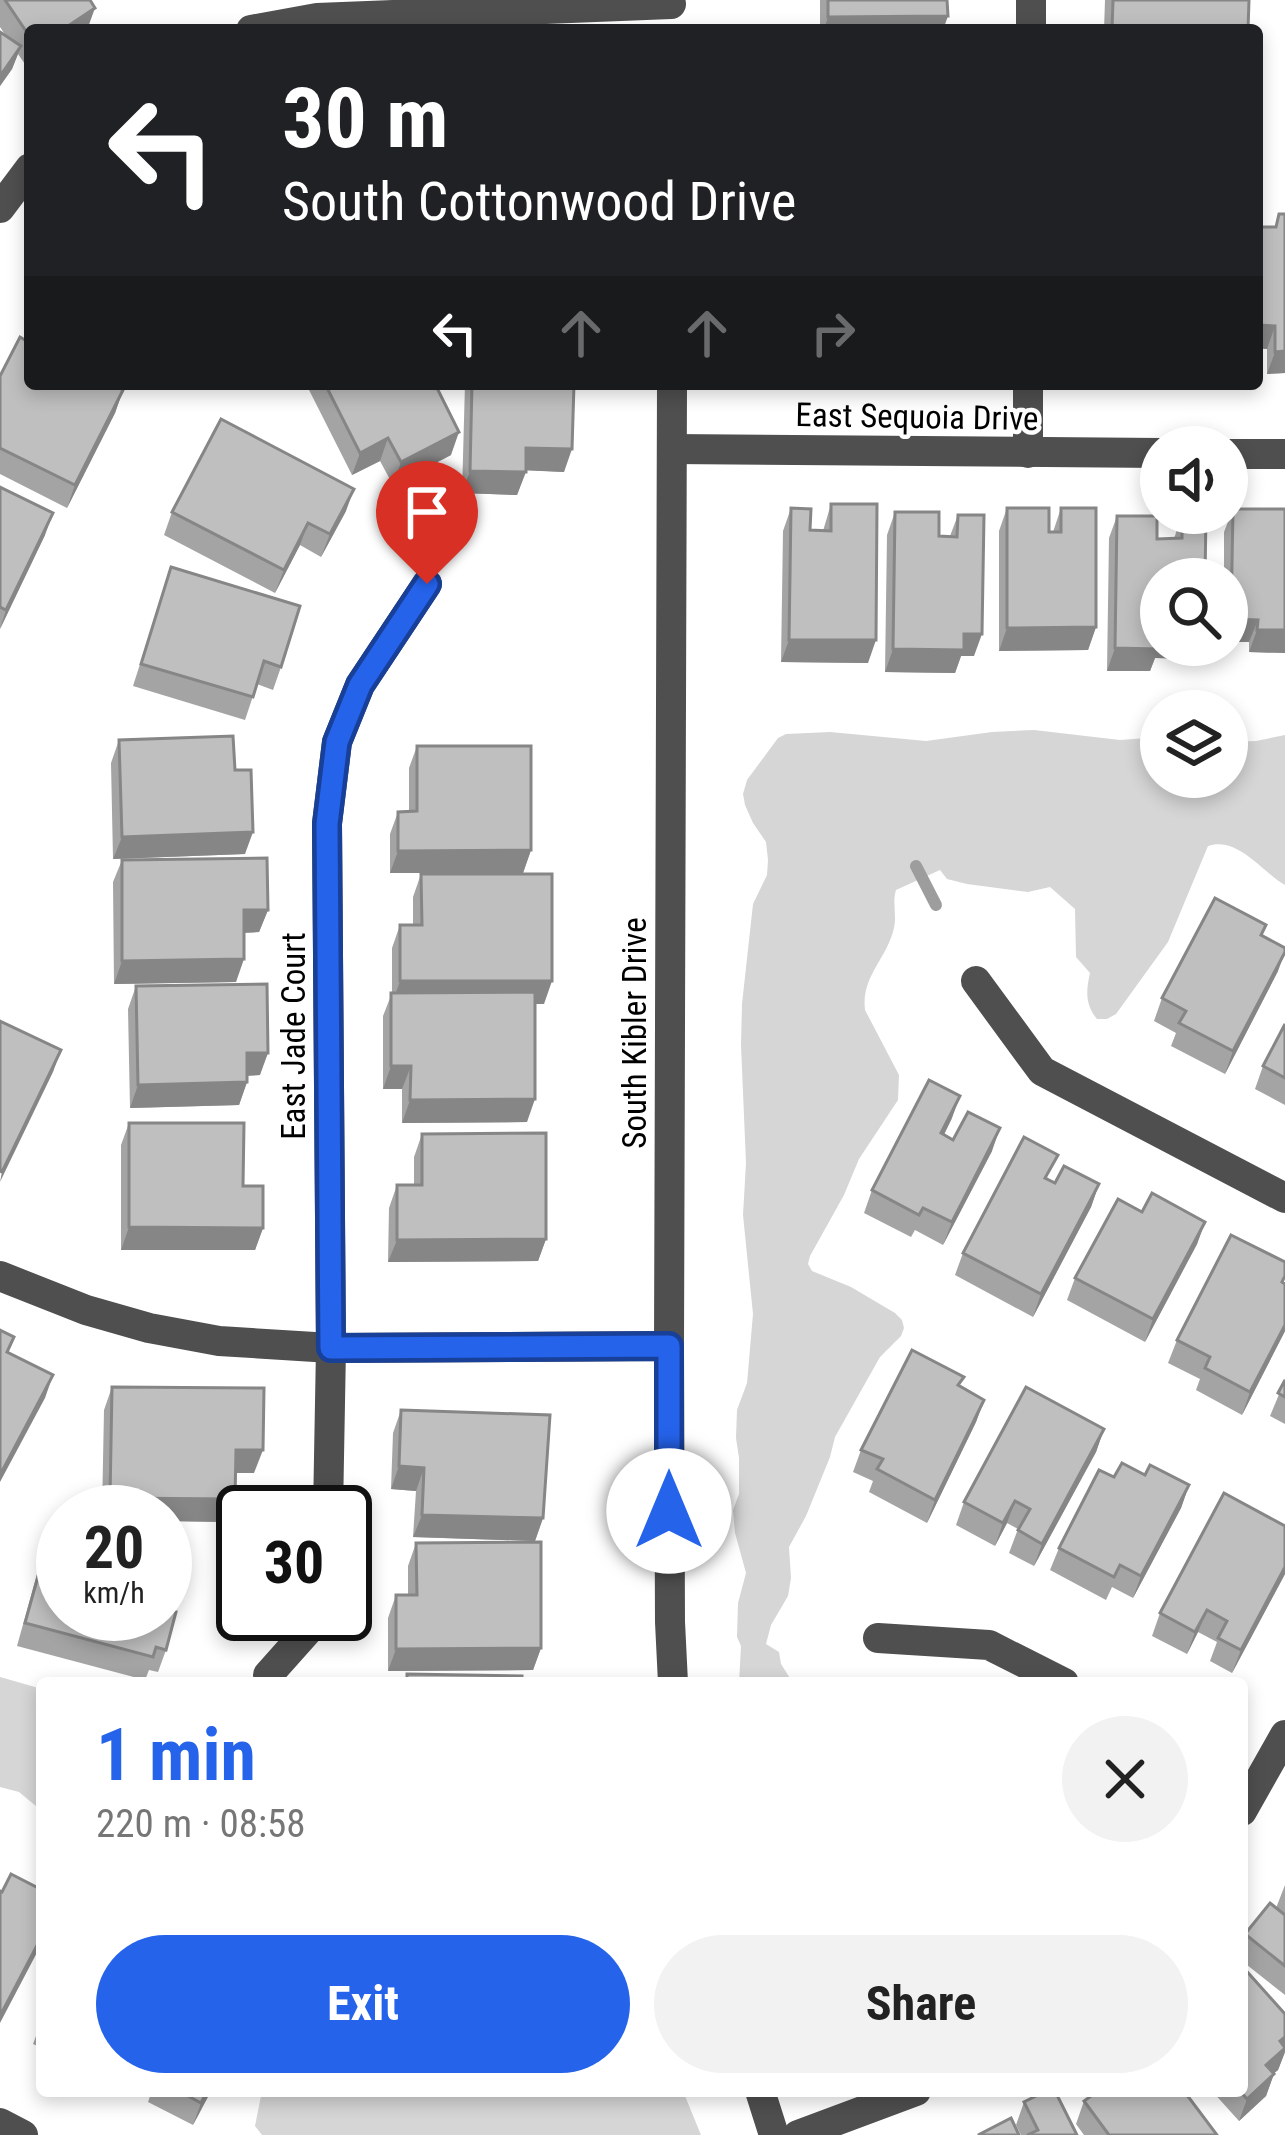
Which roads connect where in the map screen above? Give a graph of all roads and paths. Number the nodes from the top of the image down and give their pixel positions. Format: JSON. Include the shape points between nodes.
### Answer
{"nodes":[{"id":1,"x":316,"y":9,"type":"edge"},
{"id":2,"x":671,"y":12,"type":"edge"},
{"id":3,"x":270,"y":24,"type":"edge"},
{"id":4,"x":24,"y":176,"type":"edge"},
{"id":5,"x":0,"y":208,"type":"edge"},
{"id":6,"x":672,"y":390,"type":"edge"},
{"id":7,"x":1028,"y":390,"type":"edge"},
{"id":8,"x":672,"y":449,"type":"junction"},
{"id":9,"x":1028,"y":453,"type":"junction"},
{"id":10,"x":1140,"y":453,"type":"edge"},
{"id":11,"x":1248,"y":454,"type":"edge"},
{"id":12,"x":1285,"y":454,"type":"edge"},
{"id":13,"x":427,"y":584,"type":"dead end"},
{"id":14,"x":976,"y":981,"type":"dead end"},
{"id":15,"x":1285,"y":1198,"type":"edge"},
{"id":16,"x":0,"y":1276,"type":"edge"},
{"id":17,"x":669,"y":1346,"type":"junction"},
{"id":18,"x":331,"y":1348,"type":"junction"},
{"id":19,"x":328,"y":1485,"type":"edge"},
{"id":20,"x":878,"y":1639,"type":"dead end"},
{"id":21,"x":298,"y":1641,"type":"edge"},
{"id":22,"x":268,"y":1675,"type":"dead end"},
{"id":23,"x":673,"y":1677,"type":"edge"},
{"id":24,"x":1052,"y":1677,"type":"edge"},
{"id":25,"x":1285,"y":1735,"type":"edge"},
{"id":26,"x":1251,"y":1779,"type":"edge"},
{"id":27,"x":762,"y":2097,"type":"edge"},
{"id":28,"x":900,"y":2097,"type":"edge"},
{"id":29,"x":0,"y":2123,"type":"edge"},
{"id":30,"x":23,"y":2135,"type":"edge"},
{"id":31,"x":774,"y":2135,"type":"edge"},
{"id":32,"x":798,"y":2135,"type":"edge"}],
"edges":[{"from":1,"to":2,"type":"street"},
{"from":1,"to":3,"type":"street"},
{"from":4,"to":5,"type":"street"},
{"from":6,"to":8,"type":"street","name":"South Kibler Drive"},
{"from":7,"to":9,"type":"street"},
{"from":8,"to":9,"type":"street","name":"East Sequoia Drive"},
{"from":8,"to":17,"type":"street","name":"South Kibler Drive"},
{"from":9,"to":10,"type":"street","name":"East Sequoia Drive"},
{"from":11,"to":12,"type":"street"},
{"from":13,"to":18,"type":"street","name":"East Jade Court","via":[[360,685],[337,742],[327,824]]},
{"from":14,"to":15,"type":"street","via":[[1042,1071]]},
{"from":16,"to":18,"type":"street","via":[[149,1328]]},
{"from":17,"to":18,"type":"street"},
{"from":17,"to":23,"type":"street","name":"South Kibler Drive"},
{"from":18,"to":19,"type":"street","name":"East Jade Court"},
{"from":20,"to":24,"type":"street","via":[[989,1645]]},
{"from":21,"to":22,"type":"street"},
{"from":25,"to":26,"type":"street"},
{"from":27,"to":31,"type":"street"},
{"from":28,"to":32,"type":"street"},
{"from":29,"to":30,"type":"street"}]}
